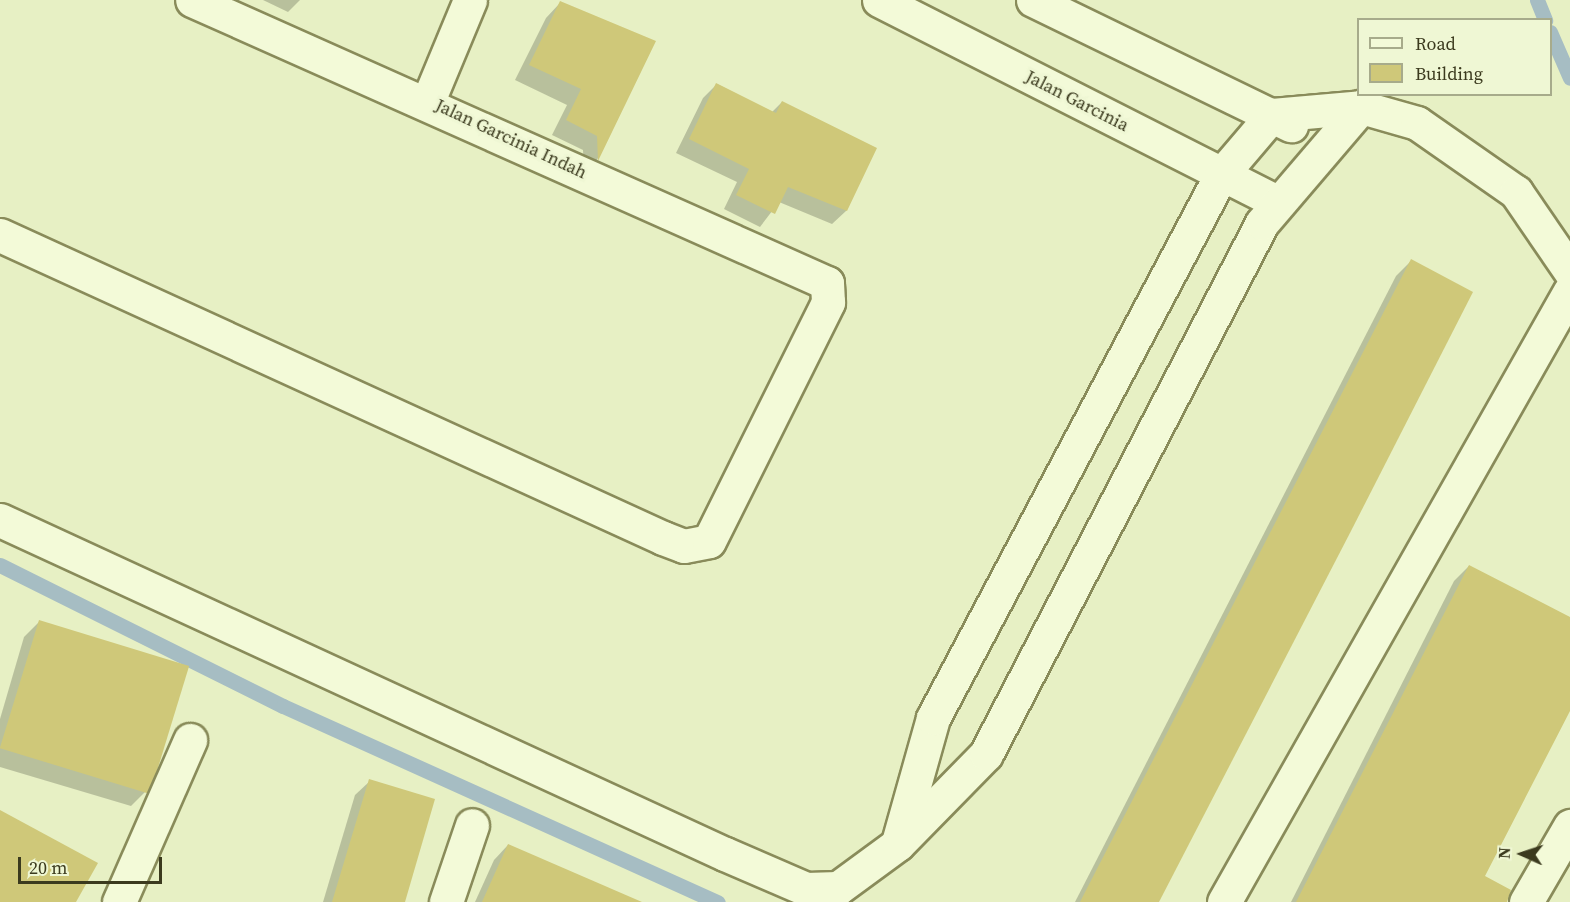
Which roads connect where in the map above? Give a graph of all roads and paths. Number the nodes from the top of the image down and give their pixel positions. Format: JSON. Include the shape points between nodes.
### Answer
{"nodes":[{"id":1,"x":192,"y":0,"type":"edge"},
{"id":2,"x":470,"y":0,"type":"edge"},
{"id":3,"x":879,"y":0,"type":"edge"},
{"id":4,"x":1033,"y":0,"type":"edge"},
{"id":5,"x":428,"y":101,"type":"junction"},
{"id":6,"x":1361,"y":107,"type":"junction"},
{"id":7,"x":1272,"y":115,"type":"junction"},
{"id":8,"x":1328,"y":143,"type":"junction"},
{"id":9,"x":1221,"y":174,"type":"junction"},
{"id":10,"x":1275,"y":201,"type":"junction"},
{"id":11,"x":0,"y":235,"type":"edge"},
{"id":12,"x":1570,"y":271,"type":"edge"},
{"id":13,"x":1570,"y":291,"type":"edge"},
{"id":14,"x":0,"y":520,"type":"edge"},
{"id":15,"x":190,"y":740,"type":"dead end"},
{"id":16,"x":472,"y":825,"type":"dead end"},
{"id":17,"x":1570,"y":826,"type":"edge"},
{"id":18,"x":898,"y":844,"type":"junction"},
{"id":19,"x":119,"y":902,"type":"edge"},
{"id":20,"x":446,"y":902,"type":"edge"},
{"id":21,"x":1224,"y":902,"type":"edge"},
{"id":22,"x":1526,"y":902,"type":"edge"}],
"edges":[{"from":1,"to":5,"type":"street","name":"Jalan Garcinia Indah"},
{"from":2,"to":5,"type":"street"},
{"from":3,"to":9,"type":"street","name":"Jalan Garcinia"},
{"from":4,"to":7,"type":"street"},
{"from":5,"to":11,"type":"street","name":"Jalan Garcinia Indah","via":[[827,283],[828,302],[709,541],[684,546]]},
{"from":6,"to":7,"type":"street"},
{"from":6,"to":8,"type":"street"},
{"from":6,"to":12,"type":"street","via":[[1417,123],[1516,192]]},
{"from":7,"to":8,"type":"street"},
{"from":7,"to":9,"type":"street"},
{"from":8,"to":10,"type":"street"},
{"from":9,"to":10,"type":"street","name":"Jalan Garcinia"},
{"from":9,"to":18,"type":"street","via":[[933,718]]},
{"from":10,"to":18,"type":"street","via":[[986,754]]},
{"from":13,"to":21,"type":"street"},
{"from":14,"to":18,"type":"street","via":[[806,889],[838,888]]},
{"from":15,"to":19,"type":"street"},
{"from":16,"to":20,"type":"street"},
{"from":17,"to":22,"type":"street"}]}
